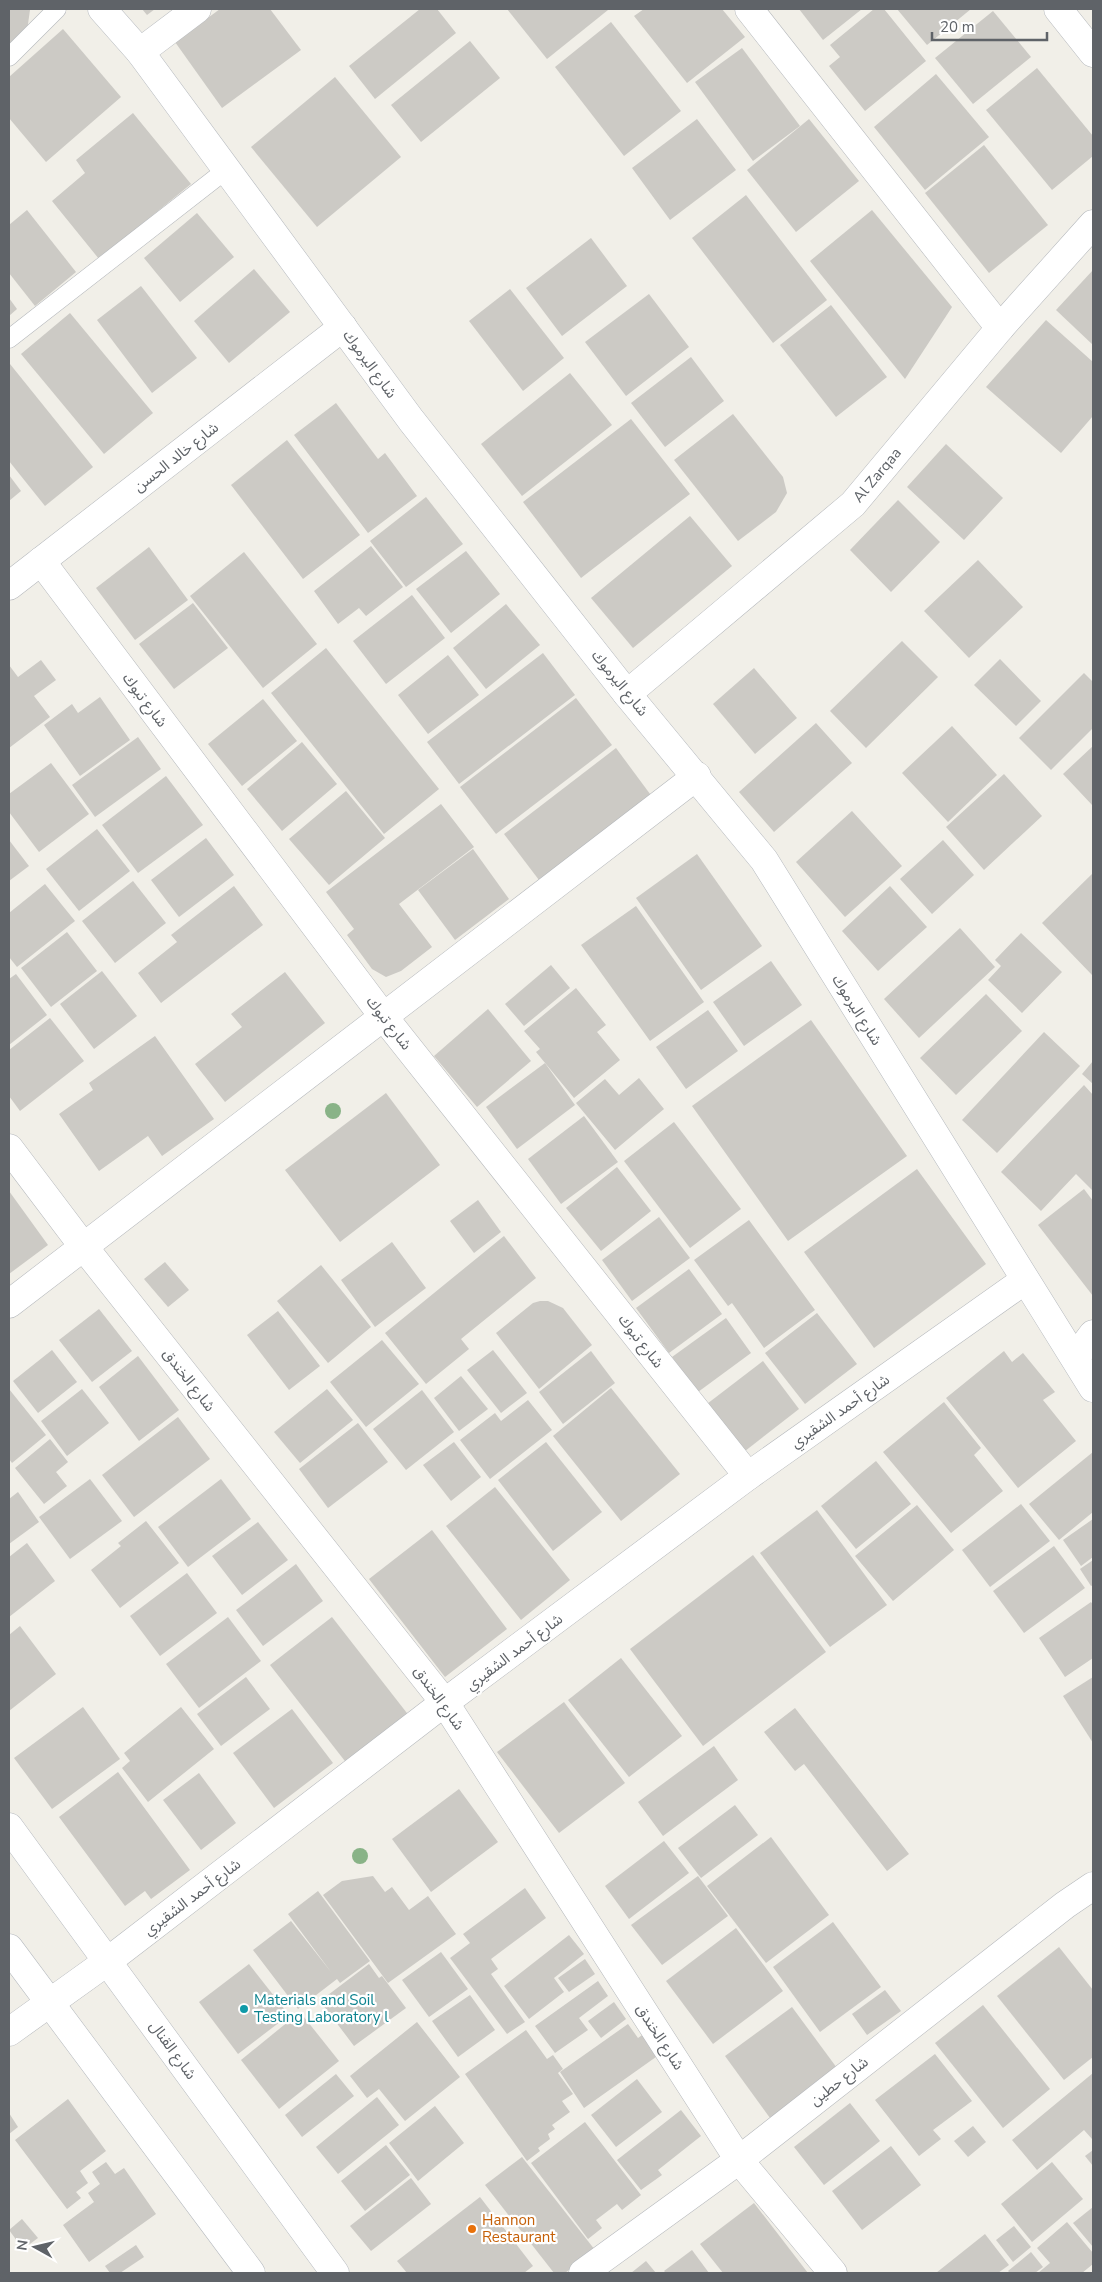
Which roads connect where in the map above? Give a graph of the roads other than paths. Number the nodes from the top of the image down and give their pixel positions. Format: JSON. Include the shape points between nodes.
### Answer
{"nodes":[{"id":1,"x":57,"y":9,"type":"edge"},
{"id":2,"x":102,"y":9,"type":"edge"},
{"id":3,"x":197,"y":9,"type":"edge"},
{"id":4,"x":749,"y":9,"type":"edge"},
{"id":5,"x":1058,"y":9,"type":"edge"},
{"id":6,"x":140,"y":52,"type":"junction"},
{"id":7,"x":1093,"y":53,"type":"edge"},
{"id":8,"x":9,"y":57,"type":"edge"},
{"id":9,"x":226,"y":170,"type":"junction"},
{"id":10,"x":1093,"y":224,"type":"edge"},
{"id":11,"x":343,"y":327,"type":"junction"},
{"id":12,"x":1000,"y":328,"type":"junction"},
{"id":13,"x":9,"y":339,"type":"edge"},
{"id":14,"x":41,"y":561,"type":"junction"},
{"id":15,"x":9,"y":586,"type":"edge"},
{"id":16,"x":627,"y":694,"type":"junction"},
{"id":17,"x":697,"y":776,"type":"junction"},
{"id":18,"x":384,"y":1016,"type":"junction"},
{"id":19,"x":9,"y":1148,"type":"edge"},
{"id":20,"x":83,"y":1246,"type":"junction"},
{"id":21,"x":1025,"y":1280,"type":"junction"},
{"id":22,"x":9,"y":1304,"type":"edge"},
{"id":23,"x":1093,"y":1334,"type":"edge"},
{"id":24,"x":1075,"y":1358,"type":"junction"},
{"id":25,"x":1093,"y":1388,"type":"edge"},
{"id":26,"x":748,"y":1476,"type":"junction"},
{"id":27,"x":445,"y":1703,"type":"junction"},
{"id":28,"x":9,"y":1827,"type":"edge"},
{"id":29,"x":1093,"y":1886,"type":"edge"},
{"id":30,"x":9,"y":1948,"type":"edge"},
{"id":31,"x":108,"y":1961,"type":"junction"},
{"id":32,"x":48,"y":2002,"type":"junction"},
{"id":33,"x":9,"y":2032,"type":"edge"},
{"id":34,"x":739,"y":2160,"type":"junction"},
{"id":35,"x":251,"y":2273,"type":"edge"},
{"id":36,"x":335,"y":2273,"type":"edge"},
{"id":37,"x":583,"y":2273,"type":"edge"},
{"id":38,"x":834,"y":2273,"type":"edge"}],
"edges":[{"from":1,"to":8,"type":"lane"},
{"from":2,"to":6,"type":"street","name":"شارع اليرموك"},
{"from":3,"to":6,"type":"street"},
{"from":4,"to":12,"type":"street"},
{"from":5,"to":7,"type":"street"},
{"from":6,"to":9,"type":"street","name":"شارع اليرموك"},
{"from":9,"to":11,"type":"street","name":"شارع اليرموك"},
{"from":9,"to":13,"type":"lane"},
{"from":10,"to":12,"type":"street","name":"Al Zarqaa"},
{"from":11,"to":14,"type":"street","name":"شارع خالد الحسن"},
{"from":11,"to":16,"type":"street","name":"شارع اليرموك","via":[[411,420]]},
{"from":12,"to":16,"type":"street","name":"Al Zarqaa","via":[[853,504]]},
{"from":14,"to":15,"type":"street","name":"شارع خالد الحسن"},
{"from":14,"to":18,"type":"street","name":"شارع تبوك"},
{"from":16,"to":17,"type":"street","name":"شارع اليرموك"},
{"from":17,"to":18,"type":"street"},
{"from":17,"to":21,"type":"street","name":"شارع اليرموك","via":[[764,860]]},
{"from":18,"to":20,"type":"street"},
{"from":18,"to":26,"type":"street","name":"شارع تبوك"},
{"from":19,"to":20,"type":"street","name":"شارع الخندق"},
{"from":20,"to":22,"type":"street"},
{"from":20,"to":27,"type":"street","name":"شارع الخندق"},
{"from":21,"to":24,"type":"street","name":"شارع اليرموك"},
{"from":21,"to":26,"type":"street","name":"شارع أحمد الشقيري"},
{"from":23,"to":24,"type":"street"},
{"from":24,"to":25,"type":"street","name":"شارع اليرموك"},
{"from":26,"to":27,"type":"street","name":"شارع أحمد الشقيري"},
{"from":27,"to":31,"type":"street","name":"شارع أحمد الشقيري"},
{"from":27,"to":34,"type":"street","name":"شارع الخندق"},
{"from":28,"to":31,"type":"street","name":"شارع القنال"},
{"from":29,"to":34,"type":"street","name":"شارع حطين"},
{"from":30,"to":32,"type":"street"},
{"from":31,"to":32,"type":"street","name":"شارع أحمد الشقيري"},
{"from":31,"to":36,"type":"street","name":"شارع القنال"},
{"from":32,"to":33,"type":"street","name":"شارع أحمد الشقيري"},
{"from":32,"to":35,"type":"street"},
{"from":34,"to":37,"type":"street","name":"شارع حطين"},
{"from":34,"to":38,"type":"street","name":"شارع الخندق"}]}
